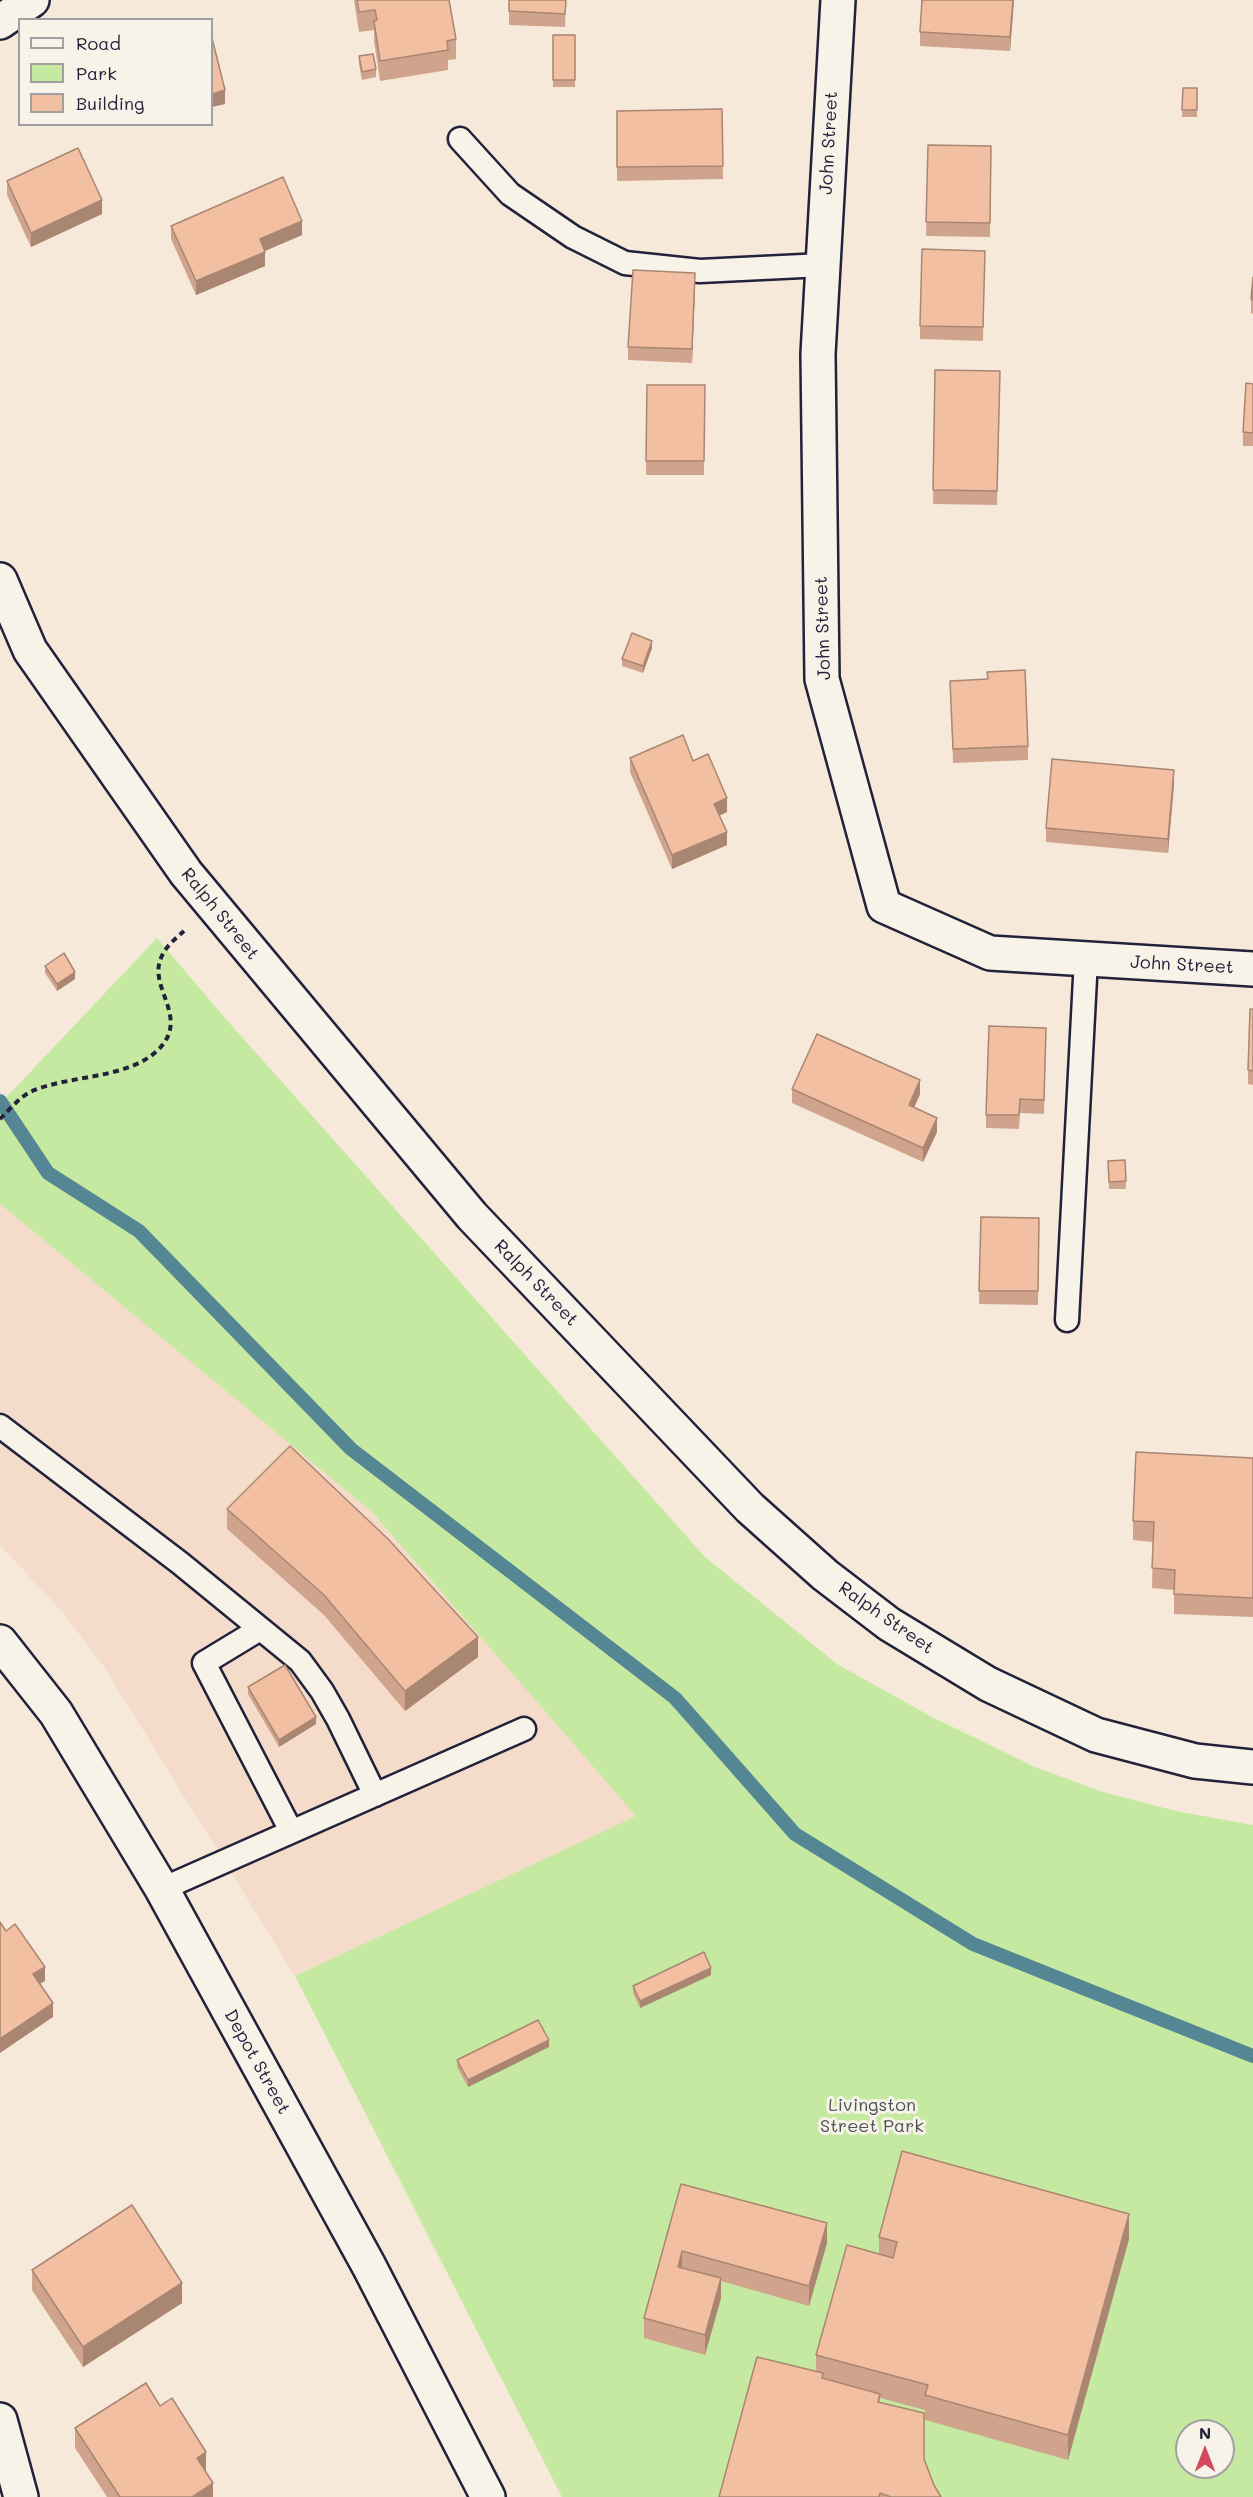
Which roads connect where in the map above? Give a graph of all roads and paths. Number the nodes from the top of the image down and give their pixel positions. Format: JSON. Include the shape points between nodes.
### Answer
{"nodes":[{"id":1,"x":32,"y":0,"type":"edge"},
{"id":2,"x":838,"y":0,"type":"edge"},
{"id":3,"x":0,"y":22,"type":"edge"},
{"id":4,"x":460,"y":139,"type":"dead end"},
{"id":5,"x":823,"y":265,"type":"junction"},
{"id":6,"x":0,"y":580,"type":"edge"},
{"id":7,"x":187,"y":929,"type":"dead end"},
{"id":8,"x":1086,"y":959,"type":"junction"},
{"id":9,"x":1253,"y":969,"type":"edge"},
{"id":10,"x":0,"y":1119,"type":"edge"},
{"id":11,"x":1067,"y":1320,"type":"dead end"},
{"id":12,"x":0,"y":1426,"type":"edge"},
{"id":13,"x":260,"y":1629,"type":"junction"},
{"id":14,"x":0,"y":1642,"type":"edge"},
{"id":15,"x":524,"y":1729,"type":"dead end"},
{"id":16,"x":1253,"y":1767,"type":"edge"},
{"id":17,"x":375,"y":1795,"type":"junction"},
{"id":18,"x":291,"y":1832,"type":"junction"},
{"id":19,"x":162,"y":1889,"type":"junction"},
{"id":20,"x":0,"y":2420,"type":"edge"},
{"id":21,"x":21,"y":2497,"type":"edge"},
{"id":22,"x":488,"y":2497,"type":"edge"}],
"edges":[{"from":1,"to":3,"type":"street"},
{"from":2,"to":5,"type":"street","name":"John Street"},
{"from":4,"to":5,"type":"lane","via":[[510,194],[573,237],[625,263],[700,271]]},
{"from":5,"to":8,"type":"street","name":"John Street","via":[[818,354],[822,679],[884,906],[990,953]]},
{"from":6,"to":16,"type":"street","name":"Ralph Street","via":[[30,650],[186,873],[472,1216],[750,1508],[825,1575],[889,1624],[988,1684],[1096,1735],[1195,1761]]},
{"from":7,"to":10,"type":"path","via":[[166,948],[159,961],[158,976],[170,1008],[166,1041],[138,1065],[28,1093]]},
{"from":8,"to":9,"type":"street","name":"John Street"},
{"from":8,"to":11,"type":"lane"},
{"from":12,"to":13,"type":"lane"},
{"from":13,"to":17,"type":"lane","via":[[300,1661],[322,1691]]},
{"from":13,"to":18,"type":"lane","via":[[204,1664]]},
{"from":14,"to":19,"type":"street","name":"Depot Street","via":[[56,1713]]},
{"from":15,"to":17,"type":"lane"},
{"from":17,"to":18,"type":"lane"},
{"from":18,"to":19,"type":"lane"},
{"from":19,"to":22,"type":"street","name":"Depot Street","via":[[369,2266]]},
{"from":20,"to":21,"type":"street"}]}
